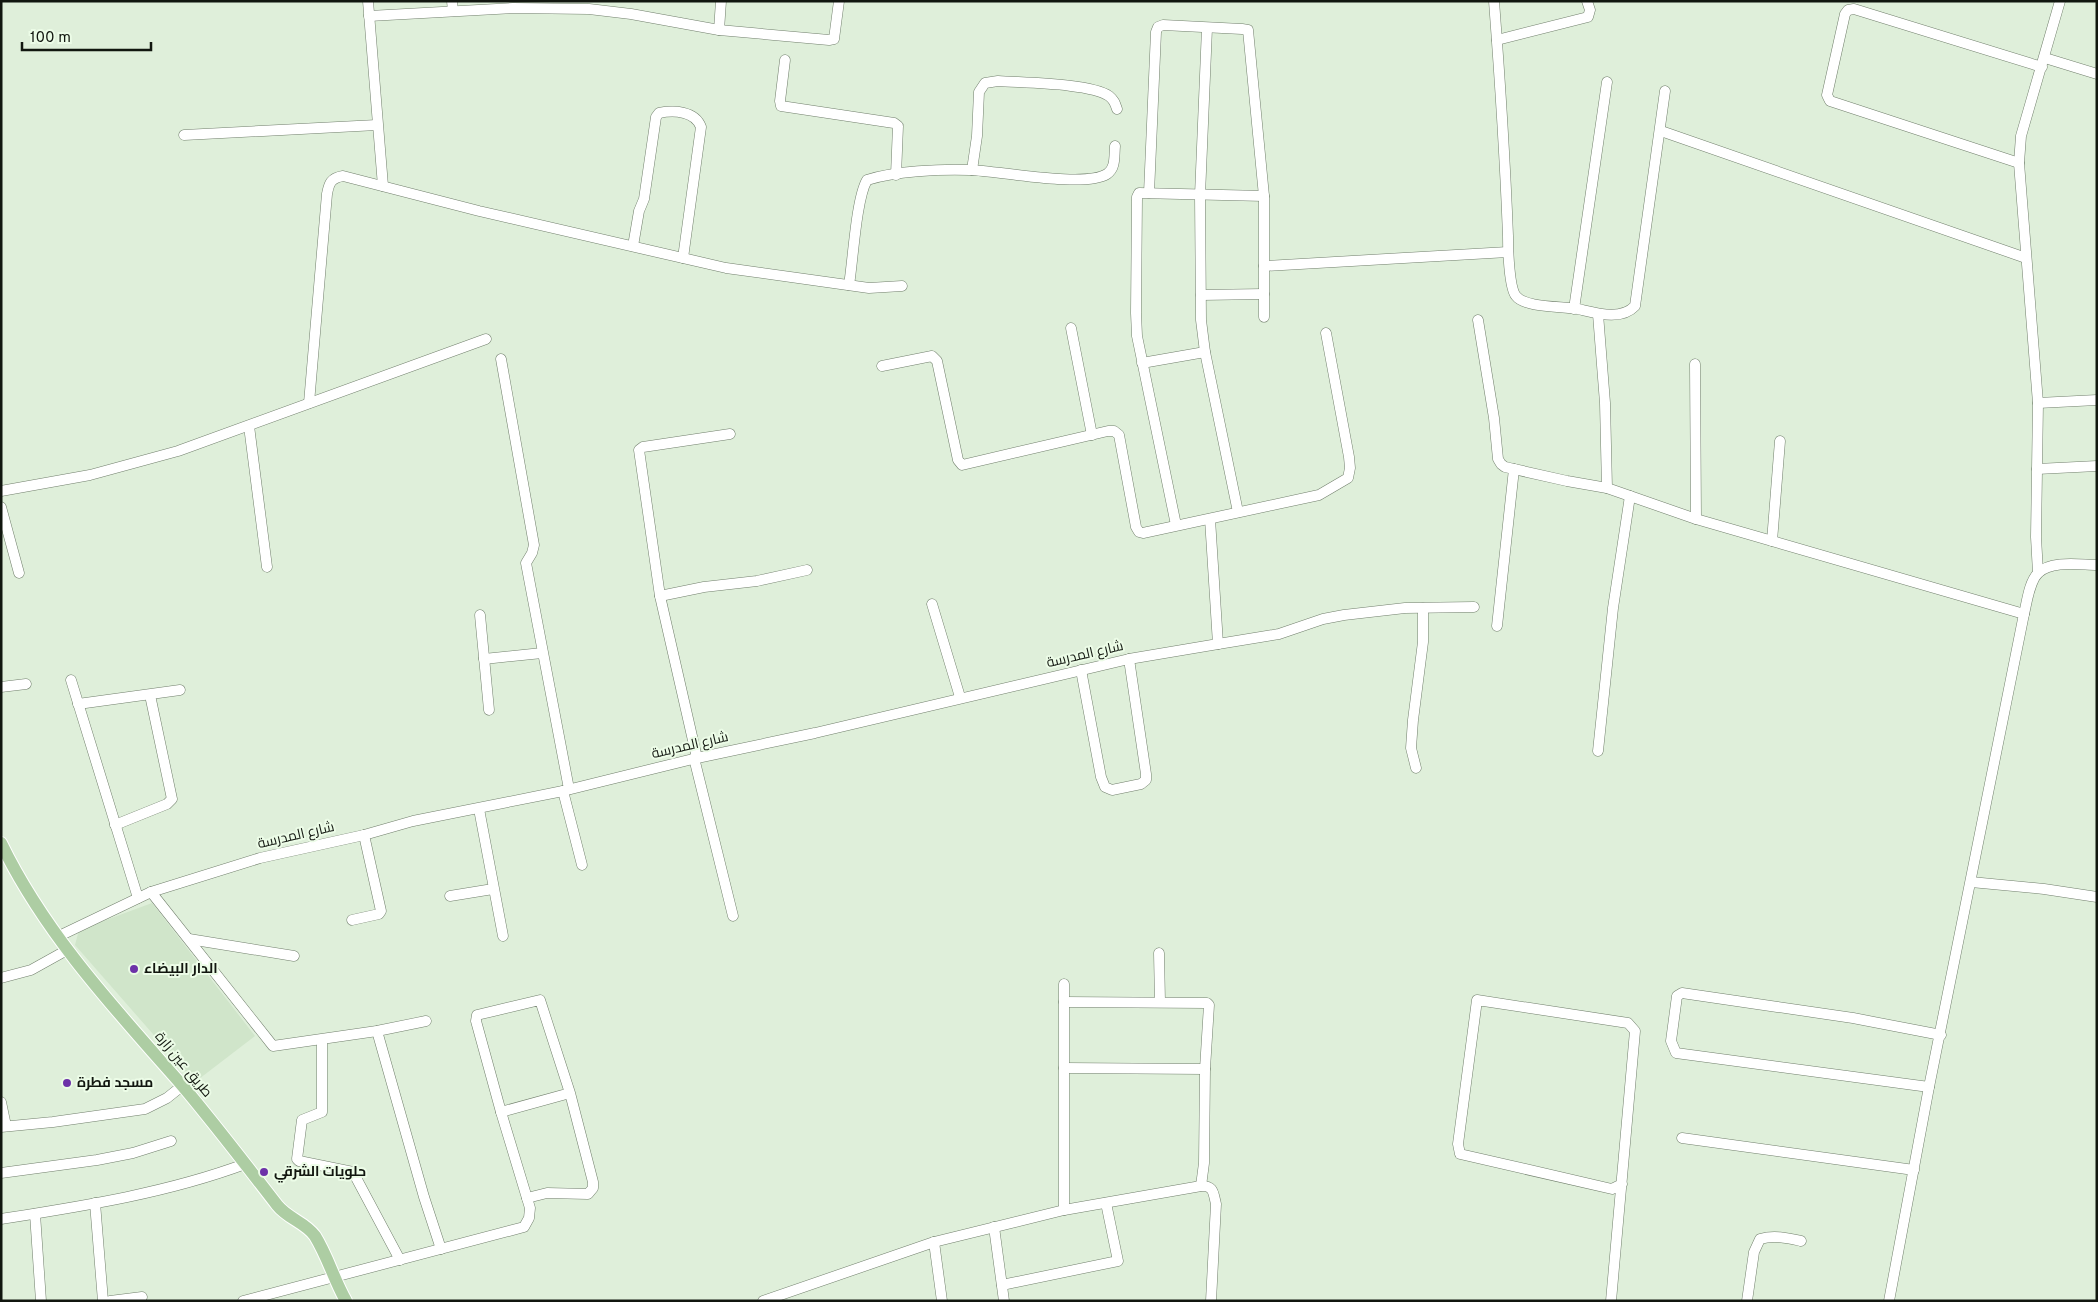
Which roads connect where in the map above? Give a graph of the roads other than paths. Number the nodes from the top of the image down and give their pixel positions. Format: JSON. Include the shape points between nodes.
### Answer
{"nodes":[{"id":1,"x":368,"y":1,"type":"edge"},
{"id":2,"x":721,"y":1,"type":"edge"},
{"id":3,"x":838,"y":1,"type":"edge"},
{"id":4,"x":1494,"y":1,"type":"edge"},
{"id":5,"x":1587,"y":1,"type":"edge"},
{"id":6,"x":2060,"y":1,"type":"edge"},
{"id":7,"x":453,"y":6,"type":"edge"},
{"id":8,"x":368,"y":16,"type":"junction"},
{"id":9,"x":1206,"y":28,"type":"junction"},
{"id":10,"x":719,"y":30,"type":"junction"},
{"id":11,"x":1497,"y":40,"type":"junction"},
{"id":12,"x":785,"y":60,"type":"dead end"},
{"id":13,"x":2043,"y":62,"type":"junction"},
{"id":14,"x":2097,"y":74,"type":"edge"},
{"id":15,"x":1606,"y":82,"type":"dead end"},
{"id":16,"x":1665,"y":92,"type":"dead end"},
{"id":17,"x":1116,"y":109,"type":"dead end"},
{"id":18,"x":377,"y":126,"type":"junction"},
{"id":19,"x":1661,"y":131,"type":"junction"},
{"id":20,"x":184,"y":135,"type":"dead end"},
{"id":21,"x":1115,"y":146,"type":"dead end"},
{"id":22,"x":2019,"y":163,"type":"junction"},
{"id":23,"x":972,"y":170,"type":"junction"},
{"id":24,"x":896,"y":175,"type":"junction"},
{"id":25,"x":383,"y":186,"type":"junction"},
{"id":26,"x":1149,"y":193,"type":"junction"},
{"id":27,"x":1200,"y":195,"type":"junction"},
{"id":28,"x":1264,"y":196,"type":"junction"},
{"id":29,"x":633,"y":246,"type":"junction"},
{"id":30,"x":1508,"y":252,"type":"junction"},
{"id":31,"x":682,"y":258,"type":"junction"},
{"id":32,"x":2026,"y":258,"type":"junction"},
{"id":33,"x":1264,"y":266,"type":"junction"},
{"id":34,"x":850,"y":285,"type":"junction"},
{"id":35,"x":902,"y":286,"type":"dead end"},
{"id":36,"x":1264,"y":294,"type":"junction"},
{"id":37,"x":1200,"y":295,"type":"junction"},
{"id":38,"x":1574,"y":308,"type":"junction"},
{"id":39,"x":1598,"y":314,"type":"junction"},
{"id":40,"x":1264,"y":317,"type":"dead end"},
{"id":41,"x":1478,"y":320,"type":"dead end"},
{"id":42,"x":1070,"y":328,"type":"dead end"},
{"id":43,"x":1326,"y":333,"type":"dead end"},
{"id":44,"x":486,"y":339,"type":"dead end"},
{"id":45,"x":1205,"y":352,"type":"junction"},
{"id":46,"x":501,"y":359,"type":"dead end"},
{"id":47,"x":1142,"y":364,"type":"junction"},
{"id":48,"x":1695,"y":364,"type":"dead end"},
{"id":49,"x":882,"y":366,"type":"dead end"},
{"id":50,"x":2097,"y":400,"type":"edge"},
{"id":51,"x":309,"y":403,"type":"junction"},
{"id":52,"x":2038,"y":403,"type":"junction"},
{"id":53,"x":248,"y":426,"type":"junction"},
{"id":54,"x":730,"y":434,"type":"dead end"},
{"id":55,"x":1092,"y":435,"type":"junction"},
{"id":56,"x":1780,"y":440,"type":"dead end"},
{"id":57,"x":2097,"y":466,"type":"edge"},
{"id":58,"x":1514,"y":469,"type":"junction"},
{"id":59,"x":2036,"y":469,"type":"junction"},
{"id":60,"x":1607,"y":488,"type":"junction"},
{"id":61,"x":1,"y":491,"type":"edge"},
{"id":62,"x":1630,"y":496,"type":"junction"},
{"id":63,"x":1,"y":506,"type":"edge"},
{"id":64,"x":1238,"y":512,"type":"junction"},
{"id":65,"x":1210,"y":519,"type":"junction"},
{"id":66,"x":1696,"y":519,"type":"junction"},
{"id":67,"x":1176,"y":525,"type":"junction"},
{"id":68,"x":1772,"y":541,"type":"junction"},
{"id":69,"x":2097,"y":564,"type":"edge"},
{"id":70,"x":266,"y":567,"type":"dead end"},
{"id":71,"x":807,"y":570,"type":"dead end"},
{"id":72,"x":19,"y":573,"type":"dead end"},
{"id":73,"x":2038,"y":573,"type":"junction"},
{"id":74,"x":660,"y":596,"type":"junction"},
{"id":75,"x":932,"y":604,"type":"dead end"},
{"id":76,"x":1474,"y":607,"type":"dead end"},
{"id":77,"x":1423,"y":608,"type":"junction"},
{"id":78,"x":2024,"y":614,"type":"junction"},
{"id":79,"x":480,"y":615,"type":"dead end"},
{"id":80,"x":1497,"y":626,"type":"dead end"},
{"id":81,"x":1218,"y":644,"type":"junction"},
{"id":82,"x":542,"y":653,"type":"junction"},
{"id":83,"x":484,"y":659,"type":"junction"},
{"id":84,"x":1128,"y":659,"type":"junction"},
{"id":85,"x":1081,"y":670,"type":"junction"},
{"id":86,"x":71,"y":680,"type":"dead end"},
{"id":87,"x":26,"y":684,"type":"dead end"},
{"id":88,"x":1,"y":687,"type":"edge"},
{"id":89,"x":180,"y":690,"type":"dead end"},
{"id":90,"x":150,"y":695,"type":"junction"},
{"id":91,"x":960,"y":697,"type":"junction"},
{"id":92,"x":78,"y":704,"type":"junction"},
{"id":93,"x":488,"y":710,"type":"dead end"},
{"id":94,"x":1598,"y":751,"type":"dead end"},
{"id":95,"x":695,"y":758,"type":"junction"},
{"id":96,"x":1416,"y":768,"type":"dead end"},
{"id":97,"x":566,"y":790,"type":"junction"},
{"id":98,"x":479,"y":809,"type":"junction"},
{"id":99,"x":115,"y":825,"type":"junction"},
{"id":100,"x":364,"y":835,"type":"junction"},
{"id":101,"x":1,"y":843,"type":"edge"},
{"id":102,"x":582,"y":865,"type":"dead end"},
{"id":103,"x":1970,"y":882,"type":"junction"},
{"id":104,"x":494,"y":889,"type":"junction"},
{"id":105,"x":151,"y":892,"type":"junction"},
{"id":106,"x":450,"y":896,"type":"dead end"},
{"id":107,"x":2097,"y":897,"type":"edge"},
{"id":108,"x":138,"y":898,"type":"junction"},
{"id":109,"x":733,"y":916,"type":"dead end"},
{"id":110,"x":352,"y":920,"type":"dead end"},
{"id":111,"x":503,"y":936,"type":"dead end"},
{"id":112,"x":57,"y":937,"type":"junction"},
{"id":113,"x":189,"y":939,"type":"junction"},
{"id":114,"x":67,"y":950,"type":"junction"},
{"id":115,"x":1159,"y":954,"type":"dead end"},
{"id":116,"x":294,"y":956,"type":"dead end"},
{"id":117,"x":1,"y":978,"type":"edge"},
{"id":118,"x":1064,"y":984,"type":"dead end"},
{"id":119,"x":1064,"y":1002,"type":"junction"},
{"id":120,"x":1160,"y":1002,"type":"junction"},
{"id":121,"x":426,"y":1021,"type":"dead end"},
{"id":122,"x":377,"y":1031,"type":"junction"},
{"id":123,"x":1940,"y":1035,"type":"junction"},
{"id":124,"x":322,"y":1040,"type":"junction"},
{"id":125,"x":1064,"y":1068,"type":"junction"},
{"id":126,"x":1205,"y":1069,"type":"junction"},
{"id":127,"x":182,"y":1086,"type":"junction"},
{"id":128,"x":1929,"y":1088,"type":"junction"},
{"id":129,"x":570,"y":1093,"type":"junction"},
{"id":130,"x":1,"y":1102,"type":"edge"},
{"id":131,"x":502,"y":1112,"type":"junction"},
{"id":132,"x":4,"y":1126,"type":"edge"},
{"id":133,"x":1682,"y":1138,"type":"dead end"},
{"id":134,"x":171,"y":1141,"type":"dead end"},
{"id":135,"x":244,"y":1164,"type":"junction"},
{"id":136,"x":1914,"y":1170,"type":"junction"},
{"id":137,"x":1,"y":1172,"type":"edge"},
{"id":138,"x":1622,"y":1184,"type":"junction"},
{"id":139,"x":1201,"y":1186,"type":"junction"},
{"id":140,"x":527,"y":1198,"type":"junction"},
{"id":141,"x":95,"y":1203,"type":"junction"},
{"id":142,"x":1106,"y":1203,"type":"junction"},
{"id":143,"x":1064,"y":1210,"type":"junction"},
{"id":144,"x":35,"y":1214,"type":"junction"},
{"id":145,"x":1,"y":1219,"type":"edge"},
{"id":146,"x":994,"y":1227,"type":"junction"},
{"id":147,"x":1801,"y":1241,"type":"dead end"},
{"id":148,"x":934,"y":1242,"type":"junction"},
{"id":149,"x":441,"y":1248,"type":"junction"},
{"id":150,"x":400,"y":1260,"type":"junction"},
{"id":151,"x":335,"y":1276,"type":"junction"},
{"id":152,"x":1002,"y":1285,"type":"junction"},
{"id":153,"x":142,"y":1297,"type":"dead end"},
{"id":154,"x":41,"y":1301,"type":"edge"},
{"id":155,"x":103,"y":1301,"type":"edge"},
{"id":156,"x":110,"y":1301,"type":"edge"},
{"id":157,"x":243,"y":1301,"type":"edge"},
{"id":158,"x":346,"y":1301,"type":"edge"},
{"id":159,"x":763,"y":1301,"type":"edge"},
{"id":160,"x":942,"y":1301,"type":"edge"},
{"id":161,"x":1004,"y":1301,"type":"edge"},
{"id":162,"x":1211,"y":1301,"type":"edge"},
{"id":163,"x":1611,"y":1301,"type":"edge"},
{"id":164,"x":1747,"y":1301,"type":"edge"},
{"id":165,"x":1889,"y":1301,"type":"edge"}],
"edges":[{"from":1,"to":8,"type":"street"},
{"from":2,"to":10,"type":"street"},
{"from":3,"to":10,"type":"street","via":[[834,39]]},
{"from":4,"to":11,"type":"street"},
{"from":5,"to":11,"type":"street","via":[[1588,17]]},
{"from":6,"to":13,"type":"street"},
{"from":7,"to":8,"type":"street"},
{"from":7,"to":10,"type":"street","via":[[589,9]]},
{"from":8,"to":18,"type":"street"},
{"from":9,"to":26,"type":"street","via":[[1163,25],[1156,32]]},
{"from":9,"to":27,"type":"street"},
{"from":9,"to":28,"type":"street","via":[[1242,28],[1250,35]]},
{"from":11,"to":30,"type":"street"},
{"from":12,"to":24,"type":"street","via":[[781,106],[898,126]]},
{"from":13,"to":14,"type":"street"},
{"from":13,"to":22,"type":"street","via":[[2021,136]]},
{"from":13,"to":22,"type":"street","via":[[1854,9],[1845,14],[1827,95],[1830,101]]},
{"from":15,"to":38,"type":"street"},
{"from":16,"to":19,"type":"street"},
{"from":17,"to":23,"type":"street","via":[[1114,100],[1108,95],[1085,88],[998,81],[985,83],[979,92]]},
{"from":18,"to":20,"type":"street"},
{"from":18,"to":25,"type":"street"},
{"from":19,"to":32,"type":"street"},
{"from":19,"to":39,"type":"street","via":[[1635,306],[1622,314]]},
{"from":21,"to":23,"type":"street","via":[[1114,167],[1108,174],[1091,179]]},
{"from":22,"to":32,"type":"street"},
{"from":23,"to":24,"type":"street"},
{"from":24,"to":34,"type":"street","via":[[867,180],[864,186]]},
{"from":25,"to":29,"type":"street"},
{"from":25,"to":51,"type":"street","via":[[343,176],[335,177],[328,187]]},
{"from":26,"to":27,"type":"street"},
{"from":26,"to":47,"type":"street","via":[[1139,193],[1136,203],[1136,313]]},
{"from":27,"to":28,"type":"street"},
{"from":27,"to":37,"type":"street"},
{"from":28,"to":33,"type":"street"},
{"from":29,"to":31,"type":"street"},
{"from":29,"to":31,"type":"street","via":[[644,199],[656,117],[659,113],[683,113],[699,120],[701,127]]},
{"from":30,"to":33,"type":"street"},
{"from":30,"to":38,"type":"street","via":[[1513,292],[1517,298],[1533,304]]},
{"from":31,"to":34,"type":"street","via":[[726,268]]},
{"from":32,"to":52,"type":"street"},
{"from":33,"to":36,"type":"street"},
{"from":34,"to":35,"type":"street","via":[[869,288]]},
{"from":36,"to":37,"type":"street"},
{"from":36,"to":40,"type":"street"},
{"from":37,"to":45,"type":"street"},
{"from":38,"to":39,"type":"street"},
{"from":39,"to":60,"type":"street"},
{"from":41,"to":58,"type":"street","via":[[1498,459],[1500,464]]},
{"from":42,"to":55,"type":"street"},
{"from":43,"to":64,"type":"street","via":[[1349,457],[1348,478],[1319,495]]},
{"from":44,"to":51,"type":"street"},
{"from":45,"to":47,"type":"street"},
{"from":45,"to":64,"type":"street"},
{"from":46,"to":82,"type":"street","via":[[534,545],[526,564]]},
{"from":47,"to":67,"type":"street"},
{"from":48,"to":66,"type":"street"},
{"from":49,"to":55,"type":"street","via":[[924,356],[932,356],[937,361],[958,460],[962,465]]},
{"from":50,"to":52,"type":"street"},
{"from":51,"to":53,"type":"street"},
{"from":52,"to":59,"type":"street"},
{"from":53,"to":61,"type":"street","via":[[135,464]]},
{"from":53,"to":70,"type":"street"},
{"from":54,"to":74,"type":"street","via":[[639,450]]},
{"from":55,"to":67,"type":"street","via":[[1108,431],[1119,435],[1139,532]]},
{"from":56,"to":68,"type":"street"},
{"from":57,"to":59,"type":"street"},
{"from":58,"to":60,"type":"street"},
{"from":58,"to":80,"type":"street"},
{"from":59,"to":73,"type":"street"},
{"from":60,"to":62,"type":"street"},
{"from":62,"to":66,"type":"street"},
{"from":62,"to":94,"type":"street","via":[[1613,608]]},
{"from":63,"to":72,"type":"street"},
{"from":64,"to":65,"type":"street"},
{"from":65,"to":67,"type":"street"},
{"from":65,"to":81,"type":"street"},
{"from":66,"to":68,"type":"street"},
{"from":68,"to":78,"type":"street"},
{"from":69,"to":73,"type":"street","via":[[2059,565]]},
{"from":71,"to":74,"type":"street"},
{"from":73,"to":78,"type":"street"},
{"from":74,"to":95,"type":"street"},
{"from":75,"to":91,"type":"street"},
{"from":76,"to":77,"type":"street","name":"شارع المدرسة"},
{"from":77,"to":81,"type":"street","name":"شارع المدرسة","via":[[1344,615],[1279,634]]},
{"from":77,"to":96,"type":"street","via":[[1423,642],[1411,748]]},
{"from":78,"to":103,"type":"street"},
{"from":79,"to":83,"type":"street"},
{"from":81,"to":84,"type":"street","name":"شارع المدرسة"},
{"from":82,"to":83,"type":"street"},
{"from":82,"to":97,"type":"street"},
{"from":83,"to":93,"type":"street"},
{"from":84,"to":85,"type":"street","name":"شارع المدرسة"},
{"from":84,"to":85,"type":"street","via":[[1146,774],[1146,780],[1141,784],[1112,790],[1105,786]]},
{"from":85,"to":91,"type":"street","name":"شارع المدرسة"},
{"from":86,"to":92,"type":"street"},
{"from":87,"to":88,"type":"street"},
{"from":89,"to":90,"type":"street"},
{"from":90,"to":92,"type":"street"},
{"from":90,"to":99,"type":"street","via":[[172,799]]},
{"from":91,"to":95,"type":"street","name":"شارع المدرسة"},
{"from":92,"to":99,"type":"street"},
{"from":95,"to":97,"type":"street","name":"شارع المدرسة"},
{"from":95,"to":109,"type":"street"},
{"from":97,"to":98,"type":"street","name":"شارع المدرسة"},
{"from":97,"to":102,"type":"street"},
{"from":98,"to":100,"type":"street","name":"شارع المدرسة"},
{"from":98,"to":104,"type":"street"},
{"from":99,"to":108,"type":"street"},
{"from":100,"to":105,"type":"street","name":"شارع المدرسة","via":[[260,858]]},
{"from":100,"to":110,"type":"street","via":[[381,911]]},
{"from":101,"to":112,"type":"main road","name":"طريق عين زارة"},
{"from":103,"to":107,"type":"street"},
{"from":103,"to":123,"type":"street"},
{"from":104,"to":106,"type":"street"},
{"from":104,"to":111,"type":"street"},
{"from":105,"to":108,"type":"street","name":"شارع المدرسة"},
{"from":105,"to":113,"type":"street"},
{"from":108,"to":112,"type":"street","name":"شارع المدرسة"},
{"from":112,"to":114,"type":"main road","name":"طريق عين زارة"},
{"from":113,"to":116,"type":"street"},
{"from":113,"to":124,"type":"street","via":[[273,1046]]},
{"from":114,"to":117,"type":"street","via":[[31,970]]},
{"from":114,"to":127,"type":"main road","name":"طريق عين زارة"},
{"from":115,"to":120,"type":"street"},
{"from":118,"to":119,"type":"street"},
{"from":119,"to":120,"type":"street"},
{"from":119,"to":125,"type":"street"},
{"from":120,"to":126,"type":"street","via":[[1207,1003]]},
{"from":121,"to":122,"type":"street"},
{"from":122,"to":124,"type":"street"},
{"from":122,"to":149,"type":"street"},
{"from":123,"to":128,"type":"street"},
{"from":123,"to":128,"type":"street","via":[[1853,1018],[1682,993],[1677,996],[1671,1041],[1676,1053]]},
{"from":124,"to":150,"type":"street","via":[[322,1112],[302,1120],[297,1159],[353,1172]]},
{"from":125,"to":126,"type":"street"},
{"from":125,"to":143,"type":"street"},
{"from":126,"to":139,"type":"street"},
{"from":127,"to":132,"type":"street","via":[[167,1098],[145,1108]]},
{"from":127,"to":135,"type":"main road","name":"طريق عين زارة"},
{"from":128,"to":136,"type":"street"},
{"from":129,"to":131,"type":"street"},
{"from":129,"to":131,"type":"street","via":[[540,1000],[477,1015]]},
{"from":129,"to":140,"type":"street","via":[[594,1182],[592,1188],[588,1194],[547,1193]]},
{"from":130,"to":132,"type":"street"},
{"from":131,"to":140,"type":"street"},
{"from":133,"to":136,"type":"street"},
{"from":134,"to":137,"type":"street","via":[[97,1160]]},
{"from":135,"to":141,"type":"street","via":[[207,1177]]},
{"from":135,"to":151,"type":"main road","name":"طريق عين زارة","via":[[280,1209],[311,1231]]},
{"from":136,"to":165,"type":"street"},
{"from":138,"to":138,"type":"street","via":[[1612,1188],[1460,1154],[1458,1144],[1477,1000],[1628,1023],[1633,1027]]},
{"from":138,"to":163,"type":"street"},
{"from":139,"to":142,"type":"street"},
{"from":139,"to":162,"type":"street","via":[[1213,1188],[1216,1204]]},
{"from":140,"to":149,"type":"street","via":[[530,1213],[524,1227]]},
{"from":141,"to":144,"type":"street"},
{"from":141,"to":155,"type":"street"},
{"from":142,"to":143,"type":"street"},
{"from":142,"to":152,"type":"street","via":[[1118,1261]]},
{"from":143,"to":146,"type":"street"},
{"from":144,"to":145,"type":"street"},
{"from":144,"to":154,"type":"street"},
{"from":146,"to":148,"type":"street"},
{"from":146,"to":152,"type":"street"},
{"from":147,"to":164,"type":"street","via":[[1780,1237],[1760,1240],[1754,1252]]},
{"from":148,"to":159,"type":"street"},
{"from":148,"to":160,"type":"street"},
{"from":149,"to":150,"type":"street"},
{"from":150,"to":151,"type":"street"},
{"from":151,"to":157,"type":"street"},
{"from":151,"to":158,"type":"main road","name":"طريق عين زارة"},
{"from":152,"to":161,"type":"street"},
{"from":153,"to":156,"type":"street"}]}
